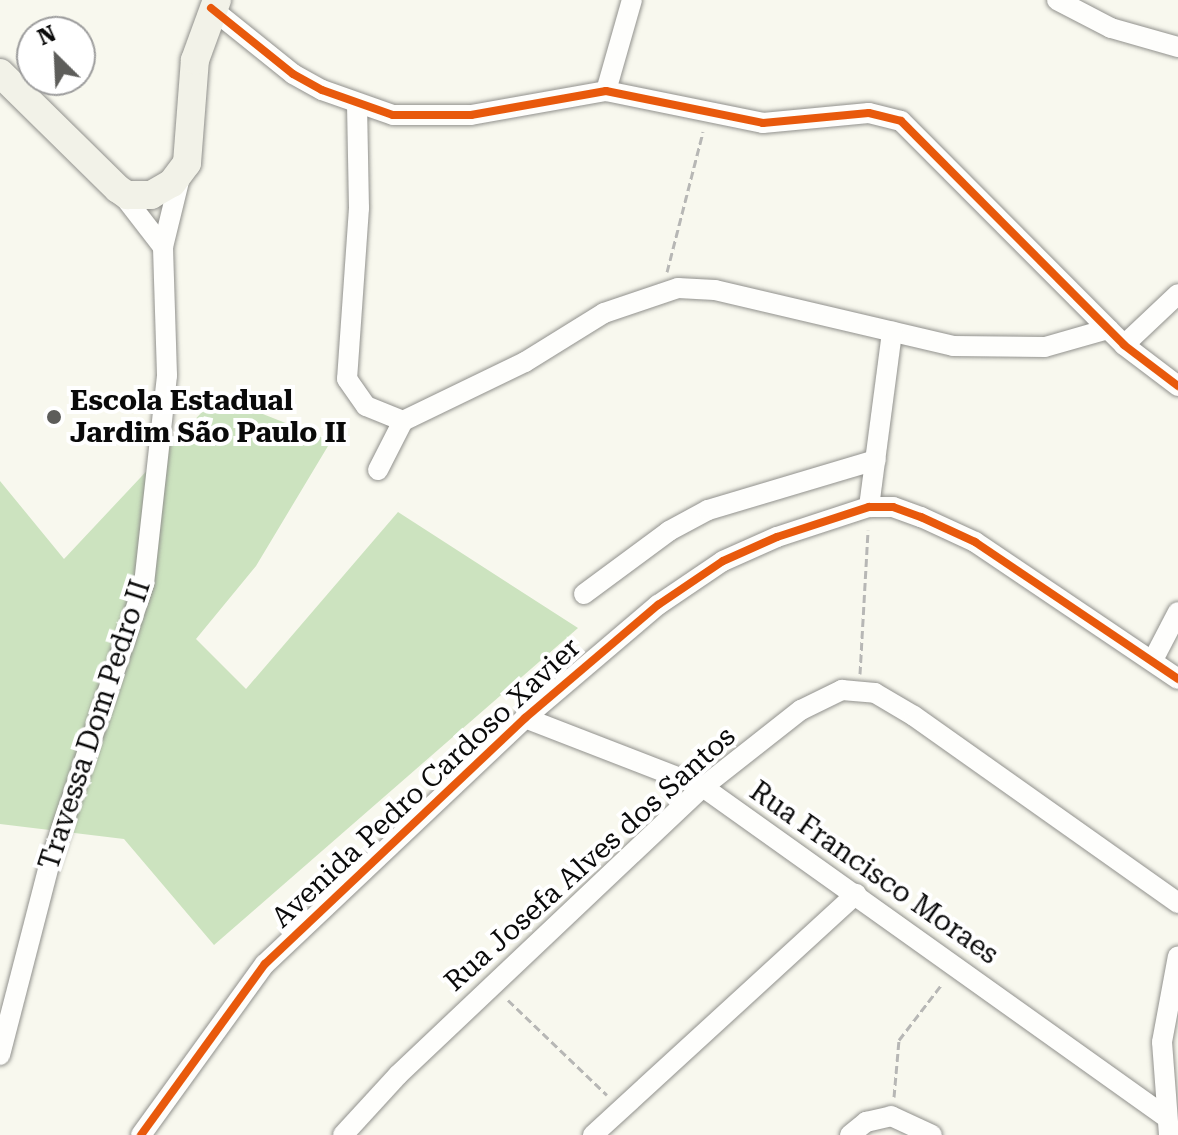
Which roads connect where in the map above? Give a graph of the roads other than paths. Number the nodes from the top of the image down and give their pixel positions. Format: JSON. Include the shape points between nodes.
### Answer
{"nodes":[{"id":1,"x":632,"y":0,"type":"edge"},
{"id":2,"x":1057,"y":0,"type":"edge"},
{"id":3,"x":214,"y":4,"type":"edge"},
{"id":4,"x":1178,"y":47,"type":"edge"},
{"id":5,"x":0,"y":73,"type":"edge"},
{"id":6,"x":606,"y":91,"type":"junction"},
{"id":7,"x":357,"y":104,"type":"junction"},
{"id":8,"x":181,"y":173,"type":"junction"},
{"id":9,"x":118,"y":189,"type":"junction"},
{"id":10,"x":163,"y":247,"type":"junction"},
{"id":11,"x":1178,"y":294,"type":"edge"},
{"id":12,"x":1108,"y":329,"type":"junction"},
{"id":13,"x":892,"y":332,"type":"junction"},
{"id":14,"x":1124,"y":345,"type":"junction"},
{"id":15,"x":1178,"y":386,"type":"edge"},
{"id":16,"x":403,"y":421,"type":"junction"},
{"id":17,"x":876,"y":460,"type":"junction"},
{"id":18,"x":378,"y":470,"type":"dead end"},
{"id":19,"x":869,"y":507,"type":"junction"},
{"id":20,"x":584,"y":594,"type":"dead end"},
{"id":21,"x":1178,"y":612,"type":"edge"},
{"id":22,"x":1153,"y":660,"type":"junction"},
{"id":23,"x":1178,"y":679,"type":"edge"},
{"id":24,"x":525,"y":718,"type":"junction"},
{"id":25,"x":703,"y":787,"type":"junction"},
{"id":26,"x":856,"y":894,"type":"junction"},
{"id":27,"x":1178,"y":903,"type":"edge"},
{"id":28,"x":1178,"y":956,"type":"edge"},
{"id":29,"x":0,"y":1055,"type":"edge"},
{"id":30,"x":1168,"y":1126,"type":"edge"},
{"id":31,"x":141,"y":1135,"type":"edge"},
{"id":32,"x":343,"y":1135,"type":"edge"},
{"id":33,"x":593,"y":1135,"type":"edge"},
{"id":34,"x":850,"y":1135,"type":"edge"},
{"id":35,"x":932,"y":1135,"type":"edge"}],
"edges":[{"from":1,"to":6,"type":"street"},
{"from":2,"to":4,"type":"street","via":[[1111,28]]},
{"from":3,"to":7,"type":"street","via":[[293,74]]},
{"from":3,"to":8,"type":"street","name":"Travessa Dom Pedro II","via":[[195,60],[187,163]]},
{"from":5,"to":9,"type":"street"},
{"from":6,"to":7,"type":"street","via":[[471,115],[421,118]]},
{"from":6,"to":12,"type":"street","via":[[763,123],[869,113],[901,121]]},
{"from":7,"to":16,"type":"street","via":[[359,208],[347,379],[366,406]]},
{"from":8,"to":9,"type":"street","via":[[151,195],[127,195]]},
{"from":8,"to":10,"type":"street","name":"Travessa Dom Pedro II"},
{"from":9,"to":10,"type":"street"},
{"from":10,"to":29,"type":"street","name":"Travessa Dom Pedro II","via":[[167,375],[144,584],[49,866]]},
{"from":11,"to":14,"type":"street"},
{"from":12,"to":13,"type":"street","via":[[1076,340],[1005,350],[953,346]]},
{"from":12,"to":14,"type":"street"},
{"from":13,"to":16,"type":"street","via":[[715,290],[662,291],[604,313],[525,362]]},
{"from":13,"to":17,"type":"street"},
{"from":14,"to":15,"type":"street"},
{"from":16,"to":18,"type":"street"},
{"from":17,"to":19,"type":"street"},
{"from":17,"to":20,"type":"street","via":[[708,510],[669,531]]},
{"from":19,"to":22,"type":"street","name":"Avenida Pedro Cardoso Xavier","via":[[893,507],[975,542]]},
{"from":19,"to":24,"type":"street","name":"Avenida Pedro Cardoso Xavier","via":[[723,561],[588,659]]},
{"from":21,"to":22,"type":"street"},
{"from":22,"to":23,"type":"street","name":"Avenida Pedro Cardoso Xavier"},
{"from":24,"to":25,"type":"street","name":"Rua Francisco Moraes"},
{"from":24,"to":31,"type":"street","name":"Avenida Pedro Cardoso Xavier","via":[[265,964]]},
{"from":25,"to":26,"type":"street","name":"Rua Francisco Moraes"},
{"from":25,"to":27,"type":"street","name":"Rua Josefa Alves dos Santos","via":[[821,696],[859,690],[914,716]]},
{"from":25,"to":32,"type":"street","name":"Rua Josefa Alves dos Santos","via":[[492,985]]},
{"from":26,"to":30,"type":"street","name":"Rua Francisco Moraes"},
{"from":26,"to":33,"type":"street"},
{"from":28,"to":30,"type":"street","via":[[1162,1042]]},
{"from":34,"to":35,"type":"street","via":[[866,1122],[891,1116]]}]}
